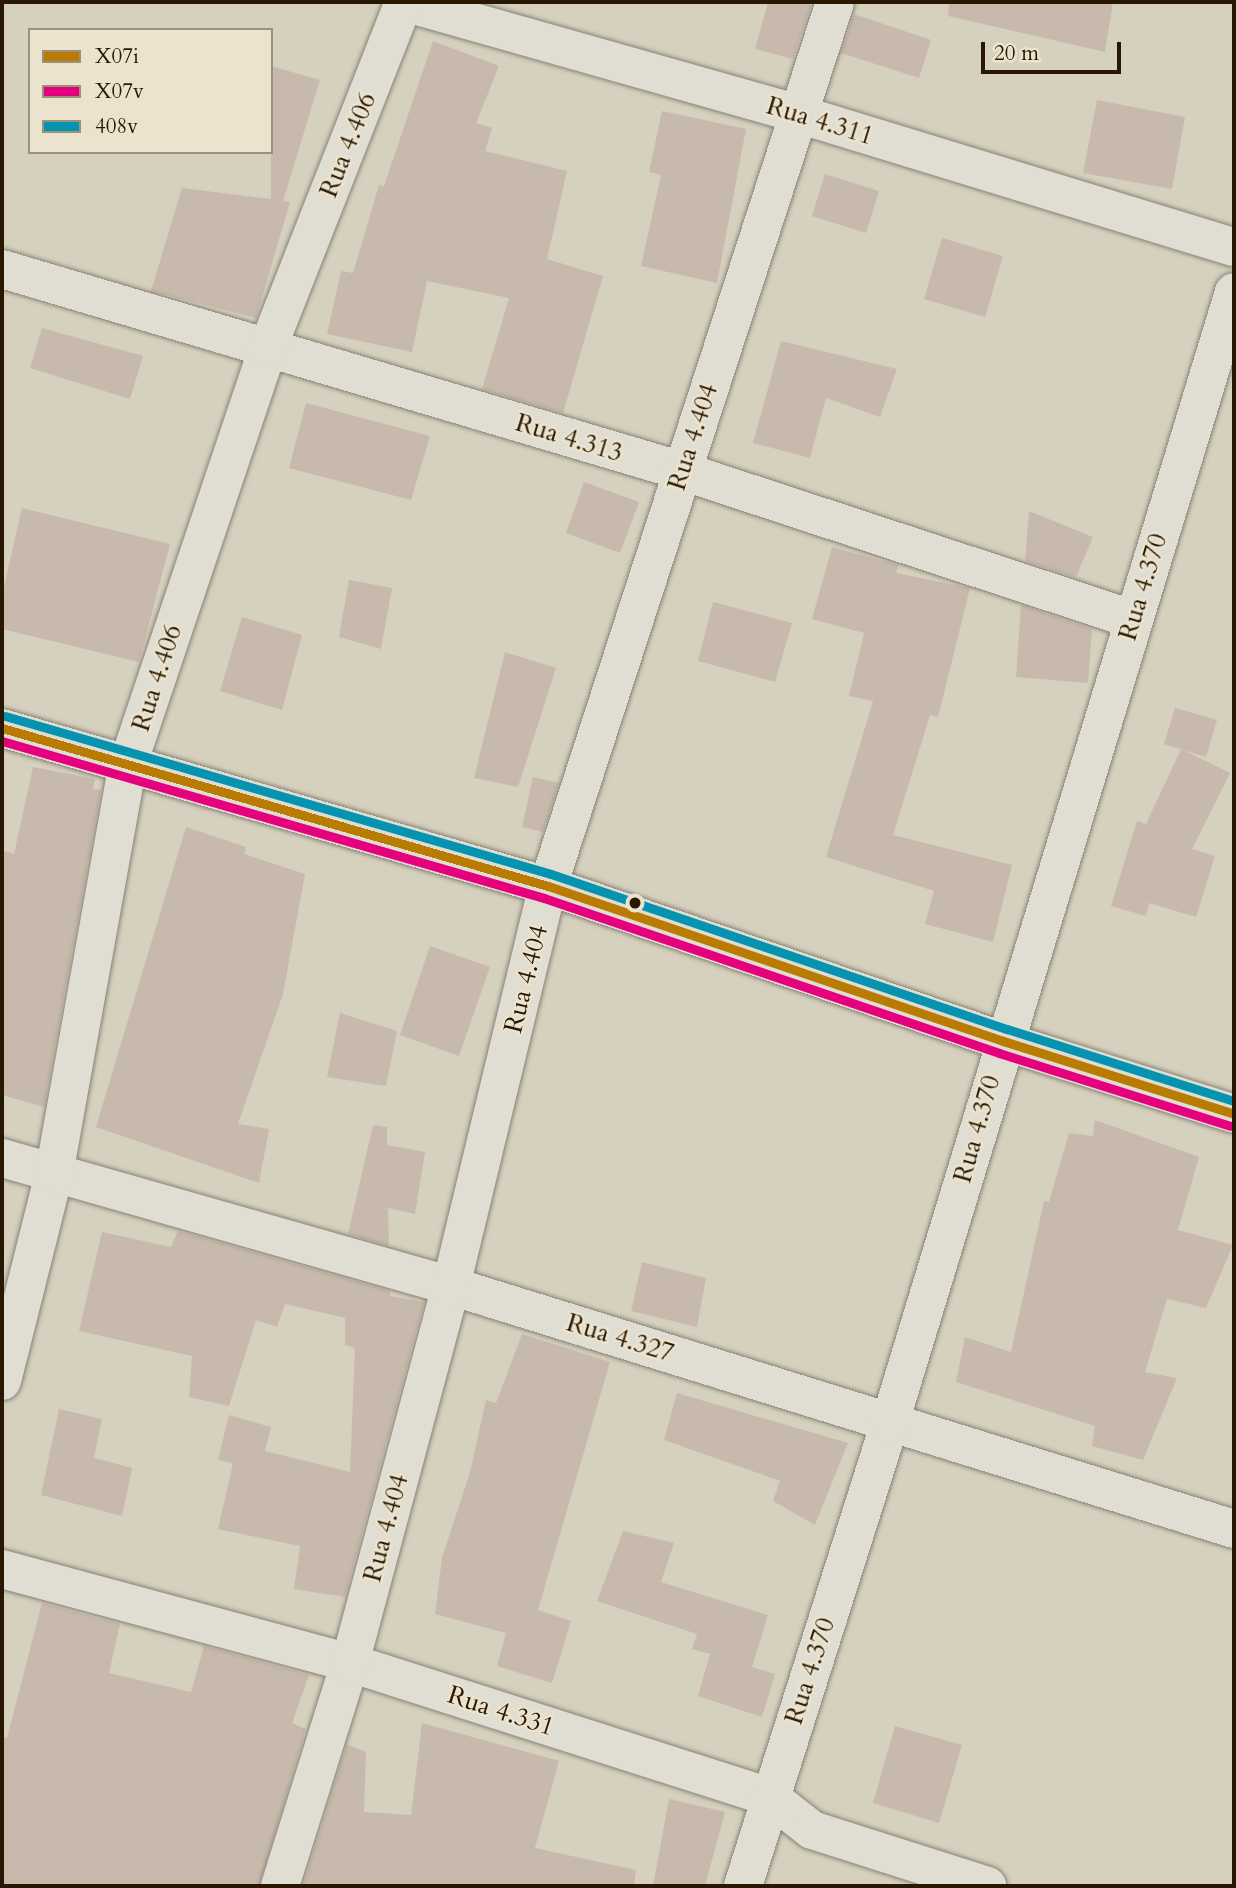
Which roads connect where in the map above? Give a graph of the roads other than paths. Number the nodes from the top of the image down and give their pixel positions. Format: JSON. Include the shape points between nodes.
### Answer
{"nodes":[{"id":1,"x":404,"y":2,"type":"edge"},
{"id":2,"x":835,"y":2,"type":"edge"},
{"id":3,"x":798,"y":114,"type":"junction"},
{"id":4,"x":1234,"y":247,"type":"edge"},
{"id":5,"x":2,"y":269,"type":"edge"},
{"id":6,"x":1234,"y":292,"type":"edge"},
{"id":7,"x":268,"y":347,"type":"junction"},
{"id":8,"x":682,"y":471,"type":"junction"},
{"id":9,"x":1133,"y":619,"type":"junction"},
{"id":10,"x":2,"y":728,"type":"edge"},
{"id":11,"x":127,"y":767,"type":"junction"},
{"id":12,"x":548,"y":886,"type":"junction"},
{"id":13,"x":1003,"y":1041,"type":"junction"},
{"id":14,"x":1234,"y":1114,"type":"edge"},
{"id":15,"x":2,"y":1158,"type":"edge"},
{"id":16,"x":54,"y":1174,"type":"junction"},
{"id":17,"x":451,"y":1286,"type":"junction"},
{"id":18,"x":2,"y":1381,"type":"edge"},
{"id":19,"x":890,"y":1422,"type":"junction"},
{"id":20,"x":1234,"y":1529,"type":"edge"},
{"id":21,"x":2,"y":1569,"type":"edge"},
{"id":22,"x":350,"y":1663,"type":"junction"},
{"id":23,"x":770,"y":1797,"type":"junction"},
{"id":24,"x":280,"y":1886,"type":"edge"},
{"id":25,"x":743,"y":1886,"type":"edge"},
{"id":26,"x":988,"y":1886,"type":"edge"}],
"edges":[{"from":1,"to":3,"type":"street","name":"Rua 4.311"},
{"from":1,"to":7,"type":"street","name":"Rua 4.406"},
{"from":2,"to":3,"type":"street","name":"Rua 4.404"},
{"from":3,"to":4,"type":"street","name":"Rua 4.311"},
{"from":3,"to":8,"type":"street","name":"Rua 4.404"},
{"from":5,"to":7,"type":"street","name":"Rua 4.313"},
{"from":6,"to":9,"type":"street","name":"Rua 4.370"},
{"from":7,"to":8,"type":"street","name":"Rua 4.313"},
{"from":7,"to":11,"type":"street","name":"Rua 4.406"},
{"from":8,"to":9,"type":"street","name":"Rua 4.313"},
{"from":8,"to":12,"type":"street","name":"Rua 4.404"},
{"from":9,"to":13,"type":"street","name":"Rua 4.370"},
{"from":10,"to":11,"type":"street"},
{"from":11,"to":12,"type":"street"},
{"from":11,"to":16,"type":"street","name":"Rua 4.406"},
{"from":12,"to":13,"type":"street"},
{"from":12,"to":17,"type":"street","name":"Rua 4.404"},
{"from":13,"to":14,"type":"street"},
{"from":13,"to":19,"type":"street","name":"Rua 4.370"},
{"from":15,"to":16,"type":"street","name":"Rua 4.327"},
{"from":16,"to":17,"type":"street","name":"Rua 4.327"},
{"from":16,"to":18,"type":"street","name":"Rua 4.406"},
{"from":17,"to":19,"type":"street","name":"Rua 4.327"},
{"from":17,"to":22,"type":"street","name":"Rua 4.404"},
{"from":19,"to":20,"type":"street","name":"Rua 4.327"},
{"from":19,"to":23,"type":"street","name":"Rua 4.370"},
{"from":21,"to":22,"type":"street","name":"Rua 4.331"},
{"from":22,"to":23,"type":"street","name":"Rua 4.331"},
{"from":22,"to":24,"type":"street","name":"Rua 4.404"},
{"from":23,"to":25,"type":"street","name":"Rua 4.370"},
{"from":23,"to":26,"type":"street","name":"Rua 4.331","via":[[812,1830]]}]}
